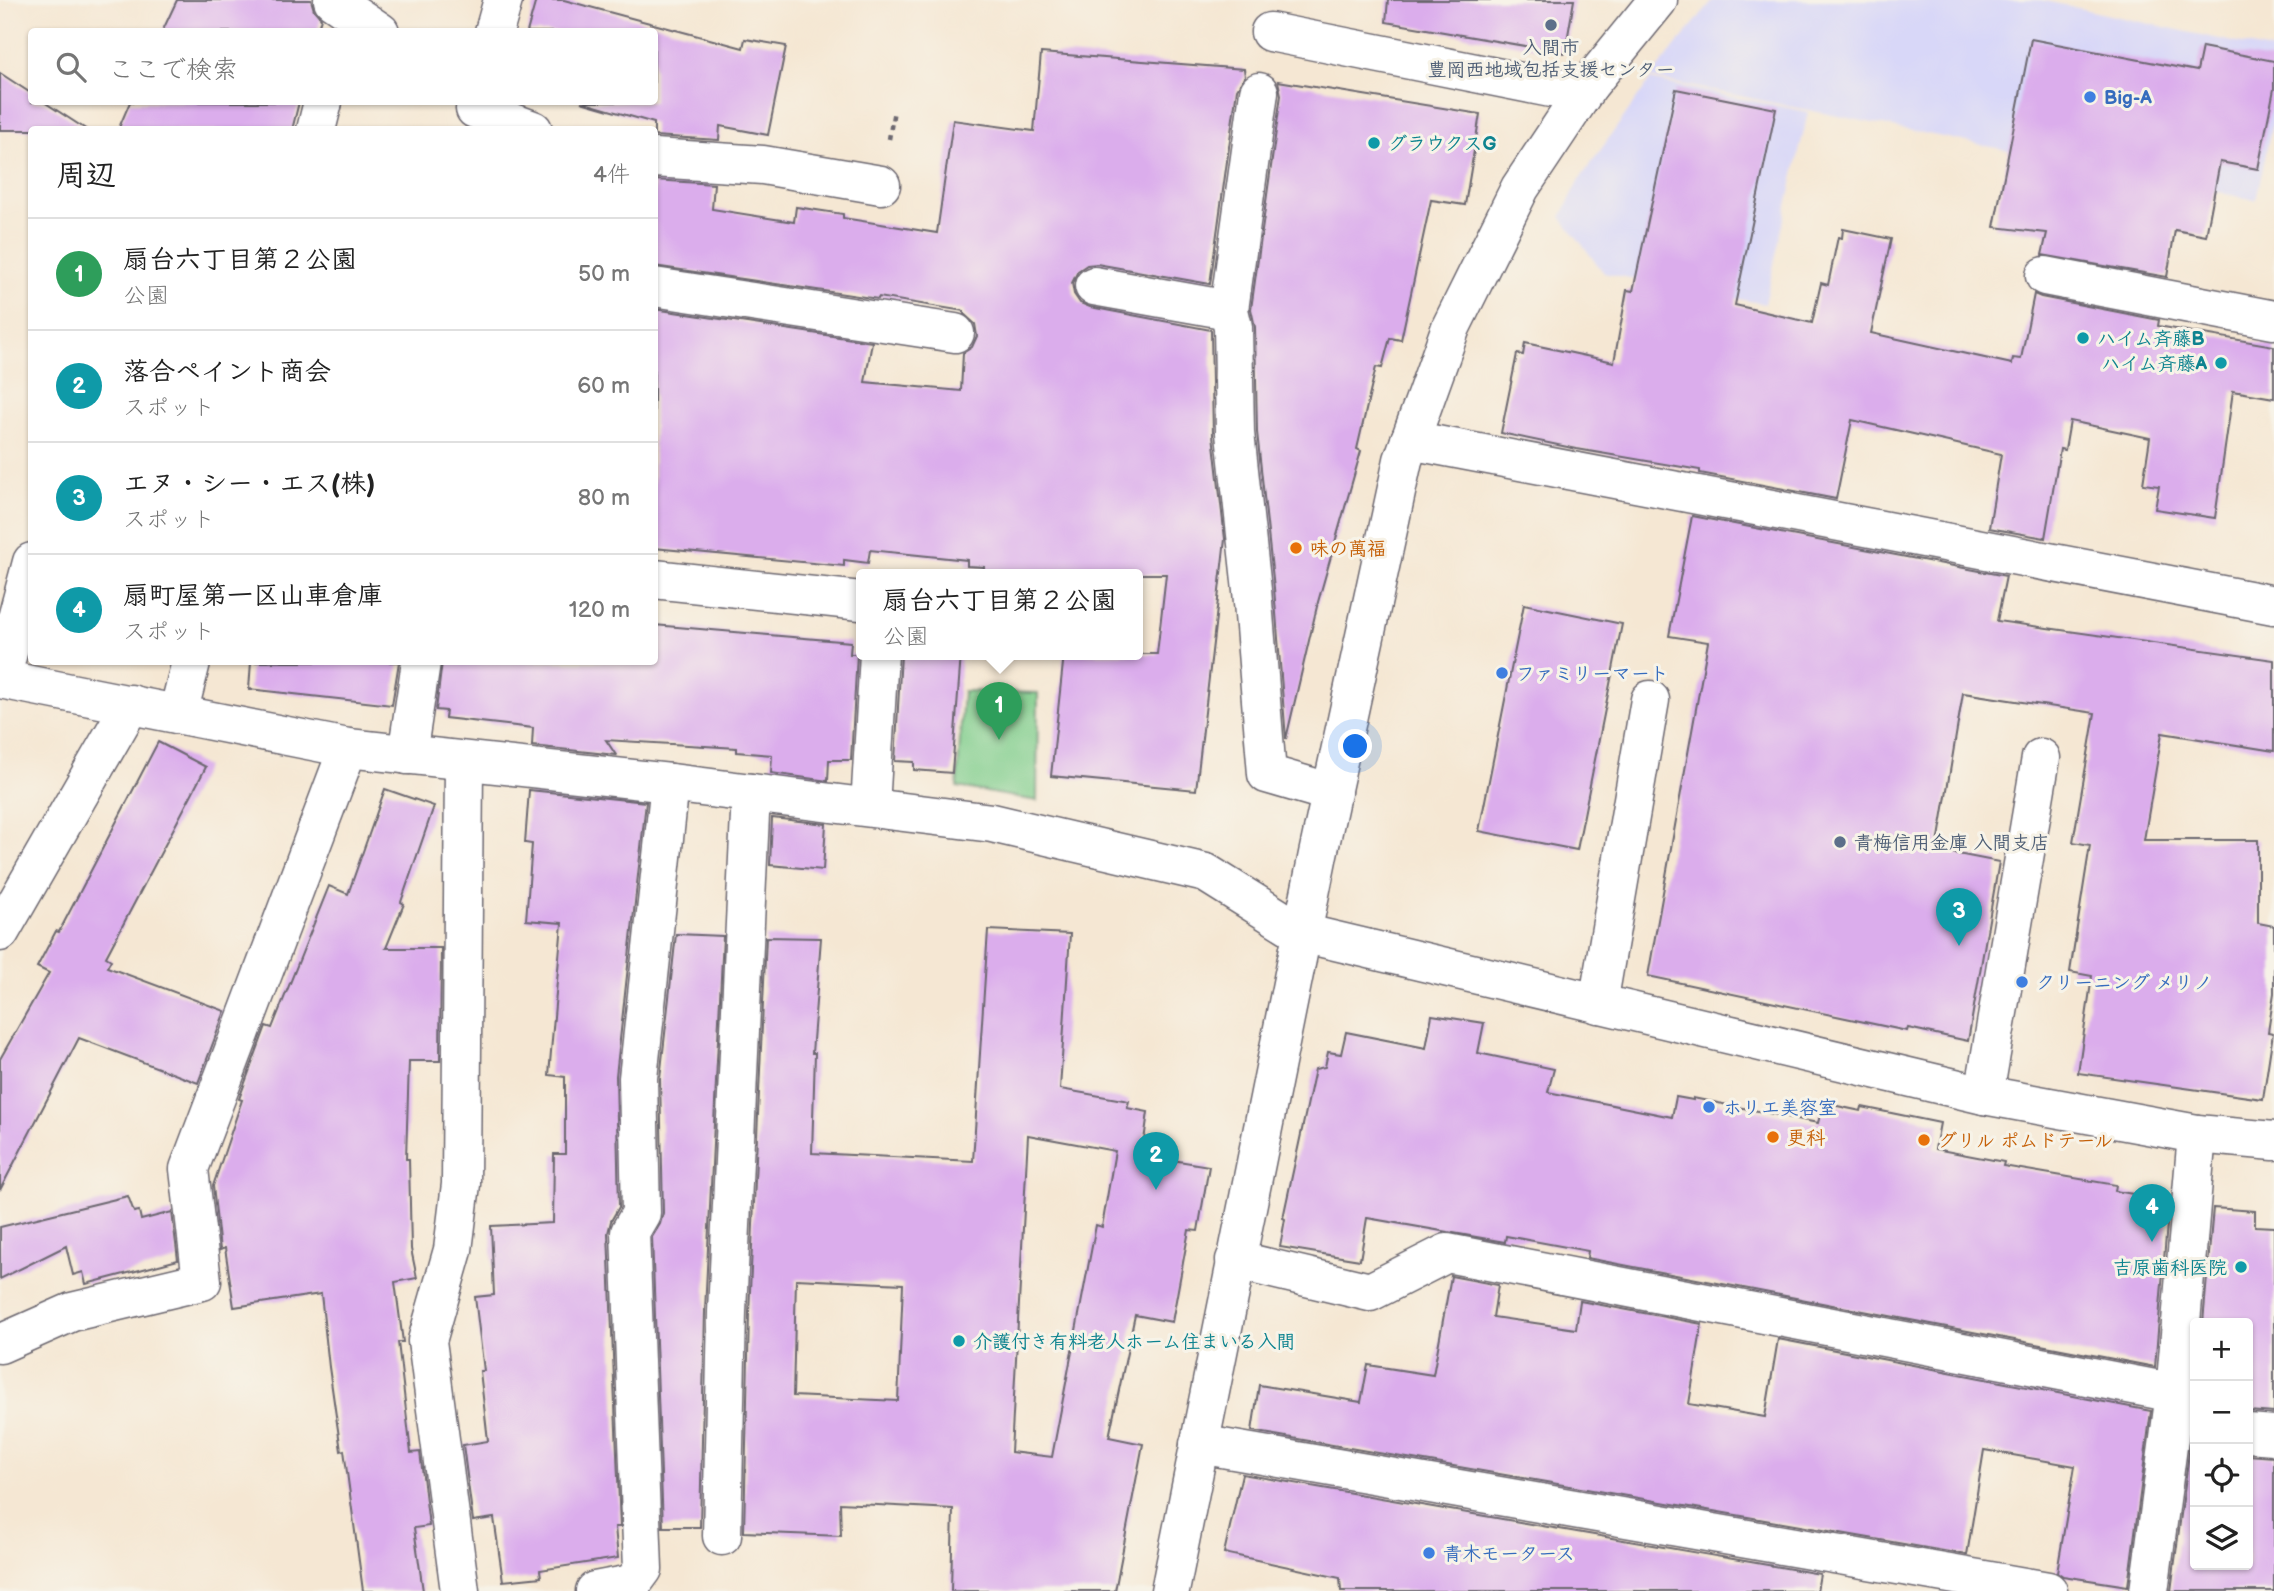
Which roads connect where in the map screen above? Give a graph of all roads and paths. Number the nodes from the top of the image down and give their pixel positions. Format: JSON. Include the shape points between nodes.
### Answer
{"nodes":[{"id":1,"x":503,"y":0,"type":"edge"},
{"id":2,"x":1658,"y":0,"type":"edge"},
{"id":3,"x":340,"y":14,"type":"edge"},
{"id":4,"x":371,"y":28,"type":"edge"},
{"id":5,"x":495,"y":28,"type":"edge"},
{"id":6,"x":1270,"y":32,"type":"dead end"},
{"id":7,"x":1588,"y":86,"type":"junction"},
{"id":8,"x":1259,"y":92,"type":"dead end"},
{"id":9,"x":322,"y":105,"type":"edge"},
{"id":10,"x":475,"y":113,"type":"edge"},
{"id":11,"x":317,"y":126,"type":"edge"},
{"id":12,"x":519,"y":126,"type":"edge"},
{"id":13,"x":658,"y":158,"type":"edge"},
{"id":14,"x":881,"y":184,"type":"dead end"},
{"id":15,"x":2045,"y":276,"type":"dead end"},
{"id":16,"x":1094,"y":286,"type":"dead end"},
{"id":17,"x":658,"y":288,"type":"edge"},
{"id":18,"x":1229,"y":310,"type":"junction"},
{"id":19,"x":2274,"y":320,"type":"edge"},
{"id":20,"x":955,"y":333,"type":"dead end"},
{"id":21,"x":1410,"y":440,"type":"junction"},
{"id":22,"x":28,"y":577,"type":"edge"},
{"id":23,"x":658,"y":579,"type":"edge"},
{"id":24,"x":856,"y":600,"type":"edge"},
{"id":25,"x":2274,"y":605,"type":"edge"},
{"id":26,"x":879,"y":660,"type":"edge"},
{"id":27,"x":190,"y":665,"type":"edge"},
{"id":28,"x":421,"y":665,"type":"edge"},
{"id":29,"x":0,"y":679,"type":"edge"},
{"id":30,"x":1650,"y":701,"type":"dead end"},
{"id":31,"x":131,"y":704,"type":"junction"},
{"id":32,"x":178,"y":714,"type":"junction"},
{"id":33,"x":348,"y":748,"type":"junction"},
{"id":34,"x":407,"y":755,"type":"junction"},
{"id":35,"x":2041,"y":758,"type":"dead end"},
{"id":36,"x":464,"y":761,"type":"junction"},
{"id":37,"x":670,"y":783,"type":"junction"},
{"id":38,"x":751,"y":793,"type":"junction"},
{"id":39,"x":1332,"y":793,"type":"junction"},
{"id":40,"x":870,"y":807,"type":"junction"},
{"id":41,"x":0,"y":932,"type":"edge"},
{"id":42,"x":1302,"y":933,"type":"junction"},
{"id":43,"x":1598,"y":1004,"type":"junction"},
{"id":44,"x":1984,"y":1095,"type":"junction"},
{"id":45,"x":2197,"y":1134,"type":"junction"},
{"id":46,"x":2274,"y":1140,"type":"edge"},
{"id":47,"x":1236,"y":1260,"type":"junction"},
{"id":48,"x":0,"y":1344,"type":"edge"},
{"id":49,"x":2180,"y":1416,"type":"edge"},
{"id":50,"x":2253,"y":1433,"type":"edge"},
{"id":51,"x":2274,"y":1435,"type":"edge"},
{"id":52,"x":1199,"y":1444,"type":"junction"},
{"id":53,"x":722,"y":1536,"type":"dead end"},
{"id":54,"x":633,"y":1587,"type":"edge"},
{"id":55,"x":460,"y":1591,"type":"edge"},
{"id":56,"x":594,"y":1591,"type":"edge"},
{"id":57,"x":1170,"y":1591,"type":"edge"},
{"id":58,"x":2048,"y":1591,"type":"edge"},
{"id":59,"x":2149,"y":1591,"type":"edge"}],
"edges":[{"from":1,"to":5,"type":"street"},
{"from":2,"to":7,"type":"street"},
{"from":3,"to":4,"type":"street"},
{"from":6,"to":7,"type":"street","via":[[1551,88]]},
{"from":7,"to":21,"type":"street","via":[[1515,200],[1451,327]]},
{"from":8,"to":18,"type":"street"},
{"from":9,"to":11,"type":"street"},
{"from":10,"to":12,"type":"street"},
{"from":13,"to":14,"type":"street","via":[[763,165]]},
{"from":15,"to":19,"type":"street"},
{"from":16,"to":18,"type":"street"},
{"from":17,"to":20,"type":"street"},
{"from":18,"to":39,"type":"street","via":[[1235,433],[1267,774]]},
{"from":21,"to":25,"type":"street"},
{"from":21,"to":39,"type":"street"},
{"from":22,"to":29,"type":"street"},
{"from":23,"to":24,"type":"street"},
{"from":26,"to":40,"type":"street"},
{"from":27,"to":32,"type":"street"},
{"from":28,"to":34,"type":"street"},
{"from":29,"to":31,"type":"street"},
{"from":30,"to":43,"type":"street"},
{"from":31,"to":32,"type":"street"},
{"from":31,"to":41,"type":"street"},
{"from":32,"to":33,"type":"street"},
{"from":33,"to":34,"type":"street"},
{"from":33,"to":48,"type":"street","via":[[189,1169],[202,1281],[72,1311]]},
{"from":34,"to":36,"type":"street"},
{"from":35,"to":44,"type":"street"},
{"from":36,"to":37,"type":"street"},
{"from":36,"to":55,"type":"street","via":[[461,1184],[453,1250],[427,1341]]},
{"from":37,"to":38,"type":"street"},
{"from":37,"to":54,"type":"street","via":[[638,1078],[641,1213],[630,1232],[643,1569]]},
{"from":38,"to":40,"type":"street"},
{"from":38,"to":53,"type":"street","via":[[726,1312]]},
{"from":39,"to":42,"type":"street"},
{"from":40,"to":42,"type":"street","via":[[992,823],[1206,873]]},
{"from":42,"to":43,"type":"street"},
{"from":42,"to":47,"type":"street"},
{"from":43,"to":44,"type":"street"},
{"from":44,"to":45,"type":"street"},
{"from":45,"to":46,"type":"street"},
{"from":45,"to":49,"type":"street"},
{"from":47,"to":49,"type":"street","via":[[1370,1292],[1447,1253]]},
{"from":47,"to":52,"type":"street"},
{"from":49,"to":59,"type":"street"},
{"from":50,"to":51,"type":"street"},
{"from":52,"to":57,"type":"street"},
{"from":52,"to":58,"type":"street"},
{"from":54,"to":56,"type":"street"}]}
